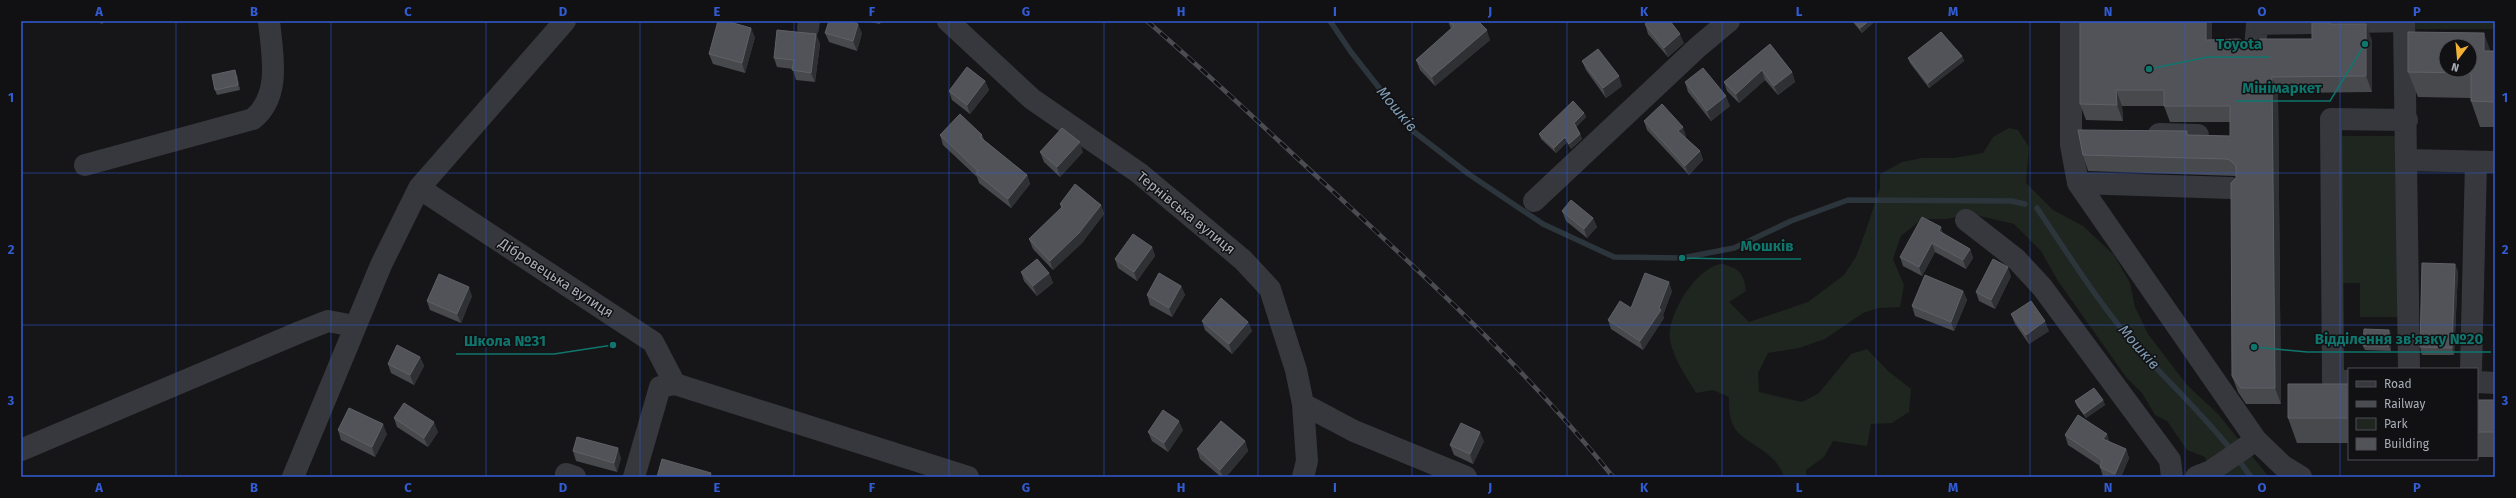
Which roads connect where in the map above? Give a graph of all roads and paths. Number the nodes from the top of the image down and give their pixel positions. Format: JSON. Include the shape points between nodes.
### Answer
{"nodes":[{"id":1,"x":269,"y":21,"type":"edge"},
{"id":2,"x":565,"y":21,"type":"edge"},
{"id":3,"x":948,"y":21,"type":"edge"},
{"id":4,"x":1729,"y":21,"type":"edge"},
{"id":5,"x":2071,"y":21,"type":"edge"},
{"id":6,"x":2404,"y":21,"type":"edge"},
{"id":7,"x":2255,"y":49,"type":"edge"},
{"id":8,"x":2406,"y":120,"type":"junction"},
{"id":9,"x":2137,"y":134,"type":"edge"},
{"id":10,"x":2198,"y":135,"type":"edge"},
{"id":11,"x":2407,"y":160,"type":"junction"},
{"id":12,"x":2485,"y":162,"type":"edge"},
{"id":13,"x":85,"y":165,"type":"dead end"},
{"id":14,"x":2078,"y":183,"type":"junction"},
{"id":15,"x":419,"y":188,"type":"junction"},
{"id":16,"x":2231,"y":188,"type":"edge"},
{"id":17,"x":1534,"y":201,"type":"dead end"},
{"id":18,"x":1966,"y":220,"type":"dead end"},
{"id":19,"x":354,"y":326,"type":"junction"},
{"id":20,"x":2409,"y":368,"type":"edge"},
{"id":21,"x":2471,"y":368,"type":"edge"},
{"id":22,"x":2348,"y":381,"type":"edge"},
{"id":23,"x":2478,"y":382,"type":"edge"},
{"id":24,"x":2495,"y":383,"type":"edge"},
{"id":25,"x":675,"y":384,"type":"junction"},
{"id":26,"x":1303,"y":404,"type":"junction"},
{"id":27,"x":2256,"y":440,"type":"junction"},
{"id":28,"x":21,"y":450,"type":"edge"},
{"id":29,"x":930,"y":471,"type":"edge"},
{"id":30,"x":2203,"y":474,"type":"edge"},
{"id":31,"x":294,"y":477,"type":"edge"},
{"id":32,"x":566,"y":477,"type":"edge"},
{"id":33,"x":575,"y":477,"type":"edge"},
{"id":34,"x":634,"y":477,"type":"edge"},
{"id":35,"x":968,"y":477,"type":"edge"},
{"id":36,"x":1303,"y":477,"type":"edge"},
{"id":37,"x":1466,"y":477,"type":"edge"},
{"id":38,"x":2172,"y":477,"type":"edge"},
{"id":39,"x":2301,"y":477,"type":"edge"}],
"edges":[{"from":1,"to":13,"type":"street","via":[[274,76],[269,101],[262,112],[253,119]]},
{"from":2,"to":15,"type":"street"},
{"from":3,"to":26,"type":"street","name":"Тернівська вулиця","via":[[1032,99],[1139,173],[1244,260],[1270,289],[1296,370]]},
{"from":4,"to":17,"type":"street"},
{"from":5,"to":14,"type":"street","via":[[2081,132],[2071,145]]},
{"from":6,"to":7,"type":"street","via":[[2257,24]]},
{"from":6,"to":8,"type":"street"},
{"from":8,"to":11,"type":"street"},
{"from":8,"to":22,"type":"street","via":[[2331,119],[2333,381]]},
{"from":9,"to":10,"type":"street"},
{"from":11,"to":12,"type":"street"},
{"from":11,"to":20,"type":"street"},
{"from":12,"to":21,"type":"street"},
{"from":14,"to":16,"type":"street"},
{"from":14,"to":27,"type":"street"},
{"from":15,"to":19,"type":"street","via":[[380,265]]},
{"from":15,"to":25,"type":"street","name":"Дібровецька вулиця","via":[[653,342]]},
{"from":18,"to":38,"type":"street","via":[[2016,259],[2042,287],[2170,460]]},
{"from":19,"to":28,"type":"street","via":[[328,321]]},
{"from":19,"to":31,"type":"street"},
{"from":23,"to":24,"type":"street"},
{"from":25,"to":29,"type":"street"},
{"from":25,"to":34,"type":"street","via":[[660,387]]},
{"from":26,"to":36,"type":"street","name":"Тернівська вулиця","via":[[1307,461]]},
{"from":26,"to":37,"type":"street","via":[[1354,431]]},
{"from":27,"to":30,"type":"street"},
{"from":27,"to":39,"type":"street","via":[[2284,466]]},
{"from":29,"to":35,"type":"street"},
{"from":32,"to":33,"type":"street","via":[[566,474]]}]}
